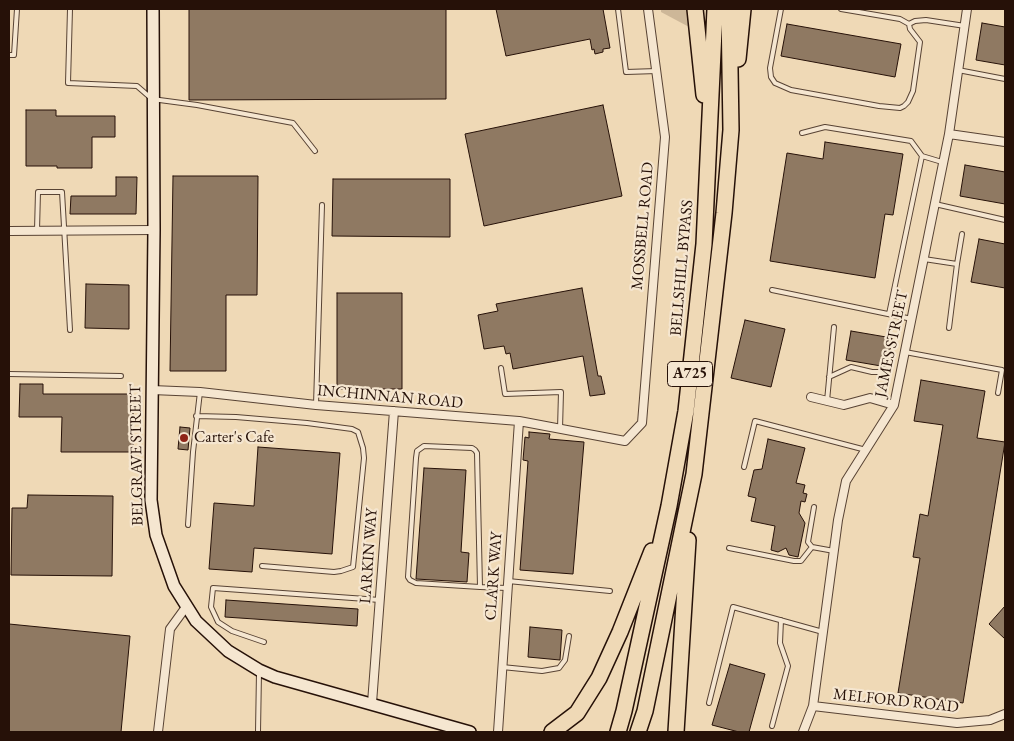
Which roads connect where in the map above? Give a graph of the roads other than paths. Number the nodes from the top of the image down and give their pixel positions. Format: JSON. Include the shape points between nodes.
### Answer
{"nodes":[{"id":1,"x":17,"y":9,"type":"edge"},
{"id":2,"x":70,"y":9,"type":"edge"},
{"id":3,"x":153,"y":9,"type":"edge"},
{"id":4,"x":618,"y":9,"type":"edge"},
{"id":5,"x":648,"y":9,"type":"edge"},
{"id":6,"x":695,"y":9,"type":"edge"},
{"id":7,"x":715,"y":9,"type":"edge"},
{"id":8,"x":729,"y":9,"type":"edge"},
{"id":9,"x":743,"y":9,"type":"edge"},
{"id":10,"x":781,"y":9,"type":"edge"},
{"id":11,"x":841,"y":9,"type":"edge"},
{"id":12,"x":967,"y":9,"type":"edge"},
{"id":13,"x":909,"y":24,"type":"junction"},
{"id":14,"x":965,"y":26,"type":"junction"},
{"id":15,"x":9,"y":55,"type":"edge"},
{"id":16,"x":958,"y":70,"type":"junction"},
{"id":17,"x":657,"y":71,"type":"junction"},
{"id":18,"x":1005,"y":79,"type":"edge"},
{"id":19,"x":152,"y":99,"type":"junction"},
{"id":20,"x":731,"y":130,"type":"junction"},
{"id":21,"x":802,"y":133,"type":"dead end"},
{"id":22,"x":949,"y":134,"type":"junction"},
{"id":23,"x":1005,"y":142,"type":"edge"},
{"id":24,"x":709,"y":146,"type":"junction"},
{"id":25,"x":315,"y":151,"type":"dead end"},
{"id":26,"x":922,"y":156,"type":"junction"},
{"id":27,"x":943,"y":162,"type":"junction"},
{"id":28,"x":935,"y":204,"type":"junction"},
{"id":29,"x":322,"y":205,"type":"dead end"},
{"id":30,"x":1005,"y":220,"type":"edge"},
{"id":31,"x":37,"y":230,"type":"junction"},
{"id":32,"x":65,"y":230,"type":"junction"},
{"id":33,"x":154,"y":230,"type":"junction"},
{"id":34,"x":9,"y":231,"type":"edge"},
{"id":35,"x":962,"y":234,"type":"dead end"},
{"id":36,"x":924,"y":259,"type":"junction"},
{"id":37,"x":957,"y":264,"type":"junction"},
{"id":38,"x":772,"y":290,"type":"dead end"},
{"id":39,"x":889,"y":314,"type":"junction"},
{"id":40,"x":912,"y":319,"type":"junction"},
{"id":41,"x":834,"y":328,"type":"dead end"},
{"id":42,"x":949,"y":328,"type":"dead end"},
{"id":43,"x":70,"y":330,"type":"dead end"},
{"id":44,"x":905,"y":352,"type":"junction"},
{"id":45,"x":501,"y":368,"type":"dead end"},
{"id":46,"x":882,"y":372,"type":"dead end"},
{"id":47,"x":9,"y":374,"type":"edge"},
{"id":48,"x":121,"y":376,"type":"dead end"},
{"id":49,"x":829,"y":377,"type":"junction"},
{"id":50,"x":152,"y":390,"type":"junction"},
{"id":51,"x":200,"y":392,"type":"junction"},
{"id":52,"x":998,"y":393,"type":"dead end"},
{"id":53,"x":811,"y":397,"type":"dead end"},
{"id":54,"x":827,"y":401,"type":"junction"},
{"id":55,"x":894,"y":404,"type":"junction"},
{"id":56,"x":316,"y":405,"type":"junction"},
{"id":57,"x":394,"y":411,"type":"junction"},
{"id":58,"x":196,"y":416,"type":"junction"},
{"id":59,"x":519,"y":421,"type":"junction"},
{"id":60,"x":560,"y":429,"type":"junction"},
{"id":61,"x":626,"y":441,"type":"joint"},
{"id":62,"x":866,"y":450,"type":"junction"},
{"id":63,"x":744,"y":466,"type":"dead end"},
{"id":64,"x":694,"y":474,"type":"junction"},
{"id":65,"x":669,"y":506,"type":"junction"},
{"id":66,"x":814,"y":507,"type":"dead end"},
{"id":67,"x":188,"y":525,"type":"dead end"},
{"id":68,"x":812,"y":547,"type":"junction"},
{"id":69,"x":729,"y":548,"type":"dead end"},
{"id":70,"x":834,"y":551,"type":"junction"},
{"id":71,"x":262,"y":566,"type":"dead end"},
{"id":72,"x":507,"y":584,"type":"junction"},
{"id":73,"x":480,"y":587,"type":"junction"},
{"id":74,"x":610,"y":591,"type":"dead end"},
{"id":75,"x":380,"y":600,"type":"junction"},
{"id":76,"x":186,"y":607,"type":"junction"},
{"id":77,"x":781,"y":620,"type":"junction"},
{"id":78,"x":823,"y":632,"type":"junction"},
{"id":79,"x":569,"y":636,"type":"dead end"},
{"id":80,"x":264,"y":642,"type":"dead end"},
{"id":81,"x":502,"y":667,"type":"junction"},
{"id":82,"x":259,"y":670,"type":"junction"},
{"id":83,"x":709,"y":702,"type":"dead end"},
{"id":84,"x":372,"y":703,"type":"junction"},
{"id":85,"x":812,"y":706,"type":"junction"},
{"id":86,"x":1005,"y":714,"type":"edge"},
{"id":87,"x":772,"y":726,"type":"dead end"},
{"id":88,"x":442,"y":728,"type":"edge"},
{"id":89,"x":158,"y":732,"type":"edge"},
{"id":90,"x":258,"y":732,"type":"edge"},
{"id":91,"x":470,"y":732,"type":"edge"},
{"id":92,"x":498,"y":732,"type":"edge"},
{"id":93,"x":552,"y":732,"type":"edge"},
{"id":94,"x":618,"y":732,"type":"edge"},
{"id":95,"x":638,"y":732,"type":"edge"},
{"id":96,"x":676,"y":732,"type":"edge"},
{"id":97,"x":803,"y":732,"type":"edge"}],
"edges":[{"from":1,"to":15,"type":"lane","via":[[14,55]]},
{"from":2,"to":19,"type":"lane","via":[[68,83],[137,86]]},
{"from":3,"to":19,"type":"street","name":"BELGRAVE STREET"},
{"from":4,"to":17,"type":"lane","via":[[626,72]]},
{"from":5,"to":17,"type":"street","name":"MOSSBELL ROAD"},
{"from":6,"to":24,"type":"highway"},
{"from":7,"to":24,"type":"highway","name":"BELLSHILL BYPASS","number":"A725"},
{"from":8,"to":20,"type":"highway","name":"BELLSHILL BYPASS","number":"A725"},
{"from":9,"to":20,"type":"highway","number":"A725"},
{"from":10,"to":13,"type":"lane","via":[[770,68],[775,83],[792,90],[879,106],[900,108],[911,96],[920,42]]},
{"from":11,"to":13,"type":"lane","via":[[900,19]]},
{"from":12,"to":14,"type":"street","name":"JAMES STREET"},
{"from":13,"to":14,"type":"lane","via":[[926,20]]},
{"from":14,"to":16,"type":"street","name":"JAMES STREET"},
{"from":16,"to":18,"type":"lane"},
{"from":16,"to":22,"type":"street","name":"JAMES STREET"},
{"from":17,"to":61,"type":"street","name":"MOSSBELL ROAD","via":[[665,137],[642,423]]},
{"from":19,"to":25,"type":"lane","via":[[293,123]]},
{"from":19,"to":33,"type":"street","name":"BELGRAVE STREET"},
{"from":20,"to":64,"type":"highway","name":"BELLSHILL BYPASS","number":"A725"},
{"from":21,"to":26,"type":"lane","via":[[825,127],[911,142]]},
{"from":22,"to":23,"type":"street"},
{"from":22,"to":27,"type":"street","name":"JAMES STREET"},
{"from":24,"to":65,"type":"highway","name":"BELLSHILL BYPASS","number":"A725","via":[[704,244],[686,411]]},
{"from":26,"to":27,"type":"lane"},
{"from":26,"to":39,"type":"lane"},
{"from":27,"to":28,"type":"street","name":"JAMES STREET"},
{"from":28,"to":30,"type":"lane"},
{"from":28,"to":36,"type":"street","name":"JAMES STREET"},
{"from":29,"to":56,"type":"lane"},
{"from":31,"to":32,"type":"street"},
{"from":31,"to":32,"type":"lane","via":[[38,192],[62,192]]},
{"from":31,"to":34,"type":"street"},
{"from":32,"to":33,"type":"street"},
{"from":32,"to":43,"type":"lane"},
{"from":33,"to":50,"type":"street","name":"BELGRAVE STREET"},
{"from":35,"to":37,"type":"lane"},
{"from":36,"to":37,"type":"lane"},
{"from":36,"to":40,"type":"street","name":"JAMES STREET"},
{"from":37,"to":42,"type":"lane"},
{"from":38,"to":39,"type":"lane"},
{"from":39,"to":40,"type":"lane"},
{"from":40,"to":44,"type":"street","name":"JAMES STREET"},
{"from":41,"to":49,"type":"lane"},
{"from":44,"to":52,"type":"lane","via":[[1002,370]]},
{"from":44,"to":55,"type":"street","name":"JAMES STREET"},
{"from":45,"to":60,"type":"lane","via":[[505,394],[560,392]]},
{"from":46,"to":49,"type":"lane","via":[[851,367]]},
{"from":47,"to":48,"type":"lane"},
{"from":49,"to":54,"type":"lane"},
{"from":50,"to":51,"type":"street","name":"INCHINNAN ROAD"},
{"from":50,"to":76,"type":"street","name":"BELGRAVE STREET","via":[[152,500],[156,535],[174,586]]},
{"from":51,"to":56,"type":"street","name":"INCHINNAN ROAD"},
{"from":51,"to":58,"type":"lane"},
{"from":53,"to":54,"type":"street"},
{"from":54,"to":55,"type":"street","via":[[844,405],[870,398]]},
{"from":55,"to":62,"type":"street","name":"JAMES STREET"},
{"from":56,"to":57,"type":"street","name":"INCHINNAN ROAD"},
{"from":57,"to":59,"type":"street","name":"INCHINNAN ROAD"},
{"from":57,"to":75,"type":"street","name":"LARKIN WAY"},
{"from":58,"to":67,"type":"lane"},
{"from":58,"to":71,"type":"lane","via":[[307,423],[358,432],[364,458],[353,566],[334,572]]},
{"from":59,"to":60,"type":"street","name":"INCHINNAN ROAD"},
{"from":59,"to":72,"type":"street","name":"CLARK WAY"},
{"from":60,"to":61,"type":"street","name":"INCHINNAN ROAD"},
{"from":62,"to":63,"type":"lane","via":[[755,421]]},
{"from":62,"to":70,"type":"street","name":"JAMES STREET","via":[[846,481]]},
{"from":64,"to":95,"type":"highway","name":"BELLSHILL BYPASS","number":"A725"},
{"from":64,"to":96,"type":"highway"},
{"from":65,"to":93,"type":"highway","via":[[599,678],[577,713]]},
{"from":65,"to":94,"type":"highway","name":"BELLSHILL BYPASS","number":"A725"},
{"from":66,"to":68,"type":"lane","via":[[808,538]]},
{"from":68,"to":69,"type":"lane","via":[[801,561]]},
{"from":68,"to":70,"type":"lane"},
{"from":70,"to":78,"type":"street","name":"JAMES STREET"},
{"from":72,"to":73,"type":"lane"},
{"from":72,"to":74,"type":"lane"},
{"from":72,"to":81,"type":"street","name":"CLARK WAY"},
{"from":73,"to":73,"type":"lane","via":[[416,583],[408,577],[416,458],[417,451],[424,446],[472,448],[477,453]]},
{"from":75,"to":80,"type":"lane","via":[[213,588],[211,607],[218,622],[232,631]]},
{"from":75,"to":84,"type":"street","name":"LARKIN WAY"},
{"from":76,"to":82,"type":"street","name":"BELGRAVE STREET","via":[[228,651]]},
{"from":76,"to":89,"type":"street","via":[[170,629]]},
{"from":77,"to":78,"type":"lane"},
{"from":77,"to":83,"type":"lane","via":[[733,607]]},
{"from":77,"to":87,"type":"lane","via":[[780,643],[788,666]]},
{"from":78,"to":85,"type":"street","name":"JAMES STREET"},
{"from":79,"to":81,"type":"lane","via":[[565,660],[559,668],[542,671]]},
{"from":81,"to":92,"type":"street","name":"CLARK WAY"},
{"from":82,"to":84,"type":"street","name":"BELGRAVE STREET"},
{"from":82,"to":90,"type":"lane"},
{"from":84,"to":88,"type":"street","name":"BELGRAVE STREET"},
{"from":85,"to":86,"type":"street","name":"MELFORD ROAD","via":[[956,723],[990,720]]},
{"from":85,"to":97,"type":"street","name":"JAMES STREET"},
{"from":88,"to":91,"type":"street","name":"BELGRAVE STREET"}]}
